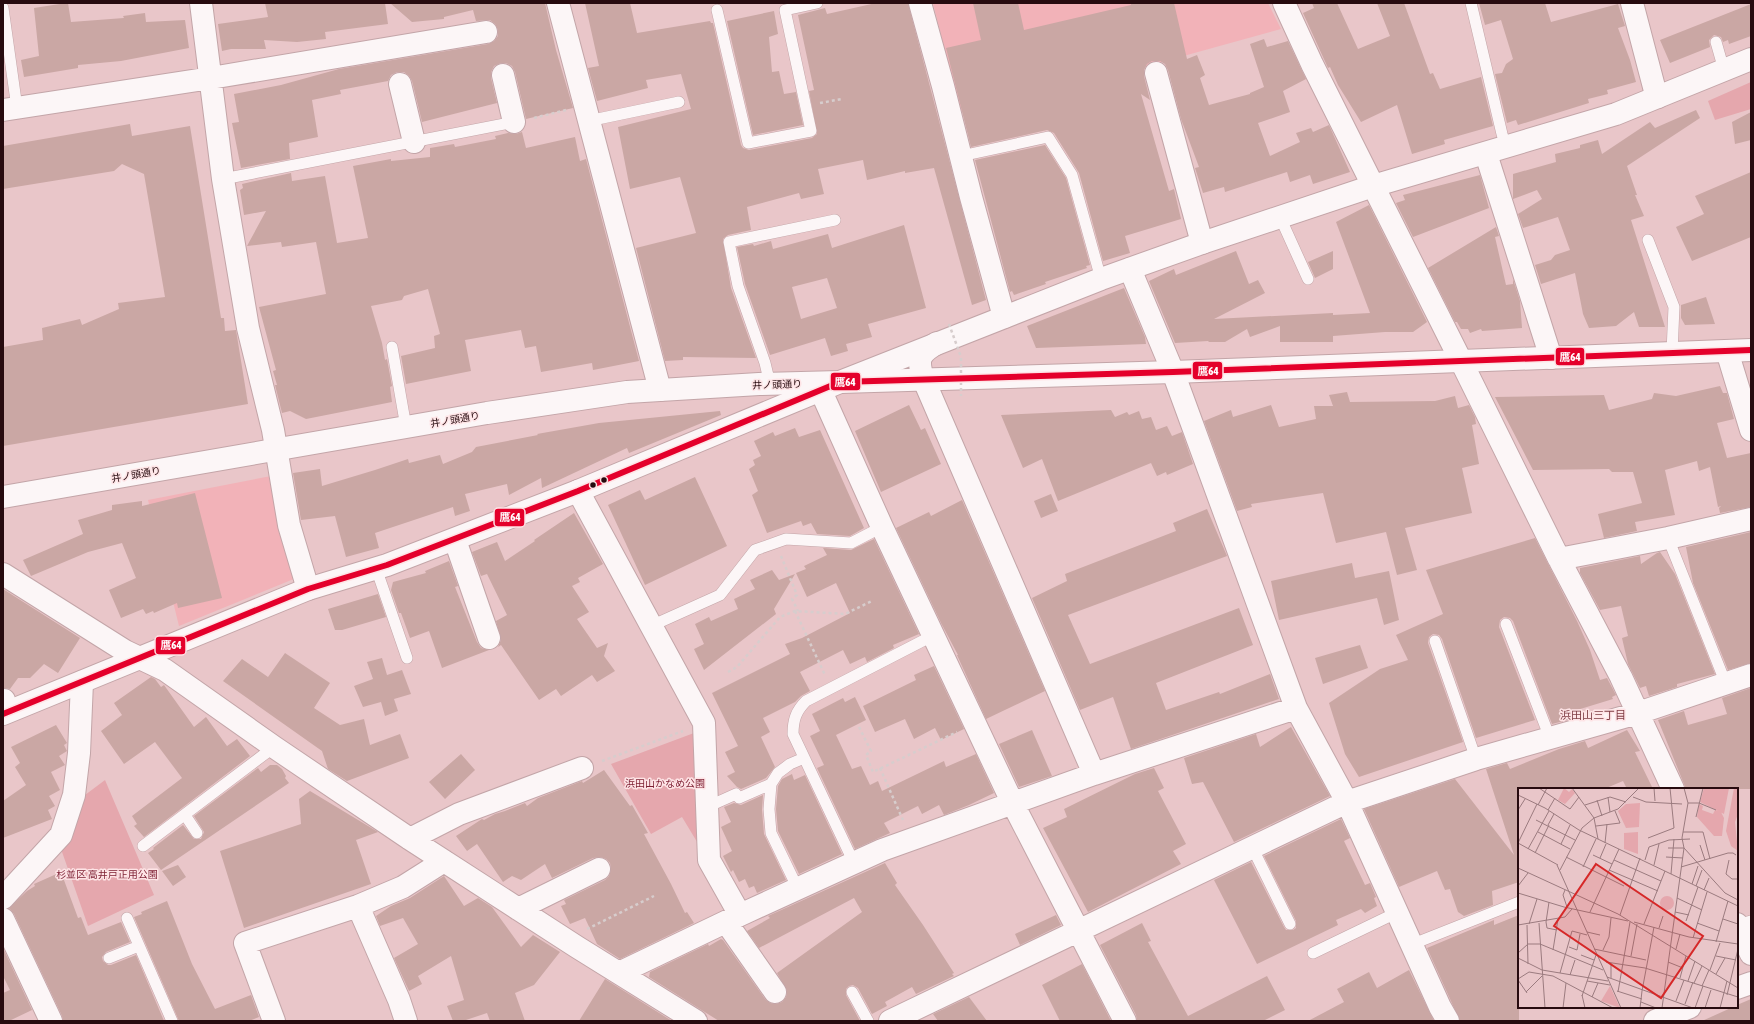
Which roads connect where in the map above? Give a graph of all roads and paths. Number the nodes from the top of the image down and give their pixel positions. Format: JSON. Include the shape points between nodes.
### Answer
{"nodes":[{"id":1,"x":201,"y":3,"type":"edge"},
{"id":2,"x":558,"y":3,"type":"edge"},
{"id":3,"x":818,"y":3,"type":"edge"},
{"id":4,"x":920,"y":3,"type":"edge"},
{"id":5,"x":1284,"y":3,"type":"edge"},
{"id":6,"x":1471,"y":3,"type":"edge"},
{"id":7,"x":1632,"y":3,"type":"edge"},
{"id":8,"x":3,"y":8,"type":"edge"},
{"id":9,"x":717,"y":10,"type":"dead end"},
{"id":10,"x":486,"y":32,"type":"dead end"},
{"id":11,"x":1716,"y":42,"type":"dead end"},
{"id":12,"x":1751,"y":59,"type":"edge"},
{"id":13,"x":1724,"y":70,"type":"junction"},
{"id":14,"x":1156,"y":73,"type":"dead end"},
{"id":15,"x":503,"y":75,"type":"dead end"},
{"id":16,"x":211,"y":78,"type":"junction"},
{"id":17,"x":400,"y":84,"type":"dead end"},
{"id":18,"x":1658,"y":97,"type":"junction"},
{"id":19,"x":842,"y":99,"type":"dead end"},
{"id":20,"x":679,"y":102,"type":"dead end"},
{"id":21,"x":806,"y":106,"type":"junction"},
{"id":22,"x":10,"y":109,"type":"edge"},
{"id":23,"x":586,"y":113,"type":"junction"},
{"id":24,"x":514,"y":122,"type":"junction"},
{"id":25,"x":414,"y":142,"type":"junction"},
{"id":26,"x":1506,"y":147,"type":"junction"},
{"id":27,"x":1486,"y":154,"type":"junction"},
{"id":28,"x":961,"y":156,"type":"junction"},
{"id":29,"x":222,"y":179,"type":"junction"},
{"id":30,"x":1373,"y":186,"type":"junction"},
{"id":31,"x":1280,"y":217,"type":"junction"},
{"id":32,"x":835,"y":220,"type":"dead end"},
{"id":33,"x":1648,"y":240,"type":"dead end"},
{"id":34,"x":1202,"y":243,"type":"junction"},
{"id":35,"x":1130,"y":268,"type":"junction"},
{"id":36,"x":1101,"y":279,"type":"junction"},
{"id":37,"x":1308,"y":279,"type":"dead end"},
{"id":38,"x":1004,"y":317,"type":"junction"},
{"id":39,"x":949,"y":324,"type":"dead end"},
{"id":40,"x":937,"y":343,"type":"junction"},
{"id":41,"x":392,"y":347,"type":"dead end"},
{"id":42,"x":1751,"y":350,"type":"edge"},
{"id":43,"x":1727,"y":351,"type":"junction"},
{"id":44,"x":1672,"y":352,"type":"junction"},
{"id":45,"x":1551,"y":358,"type":"junction"},
{"id":46,"x":1461,"y":361,"type":"junction"},
{"id":47,"x":1173,"y":372,"type":"junction"},
{"id":48,"x":924,"y":378,"type":"junction"},
{"id":49,"x":770,"y":384,"type":"junction"},
{"id":50,"x":830,"y":386,"type":"junction"},
{"id":51,"x":660,"y":390,"type":"junction"},
{"id":52,"x":961,"y":396,"type":"dead end"},
{"id":53,"x":406,"y":427,"type":"junction"},
{"id":54,"x":1751,"y":430,"type":"edge"},
{"id":55,"x":276,"y":450,"type":"junction"},
{"id":56,"x":578,"y":491,"type":"junction"},
{"id":57,"x":3,"y":497,"type":"edge"},
{"id":58,"x":1751,"y":519,"type":"edge"},
{"id":59,"x":882,"y":528,"type":"junction"},
{"id":60,"x":1668,"y":538,"type":"junction"},
{"id":61,"x":455,"y":540,"type":"junction"},
{"id":62,"x":776,"y":543,"type":"junction"},
{"id":63,"x":1559,"y":559,"type":"junction"},
{"id":64,"x":376,"y":568,"type":"junction"},
{"id":65,"x":3,"y":574,"type":"edge"},
{"id":66,"x":308,"y":588,"type":"junction"},
{"id":67,"x":872,"y":601,"type":"dead end"},
{"id":68,"x":797,"y":611,"type":"junction"},
{"id":69,"x":1506,"y":624,"type":"dead end"},
{"id":70,"x":651,"y":626,"type":"junction"},
{"id":71,"x":934,"y":635,"type":"junction"},
{"id":72,"x":489,"y":638,"type":"dead end"},
{"id":73,"x":1435,"y":641,"type":"dead end"},
{"id":74,"x":141,"y":658,"type":"junction"},
{"id":75,"x":407,"y":658,"type":"dead end"},
{"id":76,"x":728,"y":672,"type":"dead end"},
{"id":77,"x":1751,"y":675,"type":"edge"},
{"id":78,"x":82,"y":682,"type":"junction"},
{"id":79,"x":1726,"y":684,"type":"junction"},
{"id":80,"x":831,"y":688,"type":"junction"},
{"id":81,"x":3,"y":704,"type":"edge"},
{"id":82,"x":1296,"y":708,"type":"junction"},
{"id":83,"x":1638,"y":713,"type":"junction"},
{"id":84,"x":704,"y":723,"type":"junction"},
{"id":85,"x":975,"y":724,"type":"junction"},
{"id":86,"x":859,"y":727,"type":"dead end"},
{"id":87,"x":1550,"y":738,"type":"junction"},
{"id":88,"x":274,"y":747,"type":"junction"},
{"id":89,"x":804,"y":758,"type":"junction"},
{"id":90,"x":1476,"y":759,"type":"junction"},
{"id":91,"x":582,"y":768,"type":"joint"},
{"id":92,"x":880,"y":768,"type":"junction"},
{"id":93,"x":1094,"y":774,"type":"junction"},
{"id":94,"x":771,"y":784,"type":"junction"},
{"id":95,"x":1673,"y":788,"type":"edge"},
{"id":96,"x":1346,"y":802,"type":"junction"},
{"id":97,"x":1013,"y":804,"type":"junction"},
{"id":98,"x":707,"y":807,"type":"junction"},
{"id":99,"x":185,"y":815,"type":"junction"},
{"id":100,"x":197,"y":833,"type":"dead end"},
{"id":101,"x":410,"y":839,"type":"junction"},
{"id":102,"x":912,"y":839,"type":"junction"},
{"id":103,"x":142,"y":846,"type":"dead end"},
{"id":104,"x":1252,"y":847,"type":"junction"},
{"id":105,"x":444,"y":861,"type":"junction"},
{"id":106,"x":854,"y":863,"type":"junction"},
{"id":107,"x":599,"y":869,"type":"dead end"},
{"id":108,"x":798,"y":889,"type":"junction"},
{"id":109,"x":654,"y":896,"type":"dead end"},
{"id":110,"x":3,"y":898,"type":"edge"},
{"id":111,"x":1518,"y":902,"type":"edge"},
{"id":112,"x":358,"y":906,"type":"junction"},
{"id":113,"x":518,"y":909,"type":"junction"},
{"id":114,"x":1398,"y":912,"type":"junction"},
{"id":115,"x":127,"y":918,"type":"dead end"},
{"id":116,"x":733,"y":918,"type":"junction"},
{"id":117,"x":3,"y":919,"type":"edge"},
{"id":118,"x":1751,"y":921,"type":"edge"},
{"id":119,"x":1290,"y":924,"type":"dead end"},
{"id":120,"x":1738,"y":924,"type":"edge"},
{"id":121,"x":1738,"y":926,"type":"edge"},
{"id":122,"x":1079,"y":931,"type":"junction"},
{"id":123,"x":565,"y":939,"type":"junction"},
{"id":124,"x":1412,"y":944,"type":"junction"},
{"id":125,"x":139,"y":946,"type":"junction"},
{"id":126,"x":1313,"y":953,"type":"dead end"},
{"id":127,"x":1751,"y":954,"type":"edge"},
{"id":128,"x":109,"y":958,"type":"dead end"},
{"id":129,"x":620,"y":973,"type":"junction"},
{"id":130,"x":1751,"y":983,"type":"edge"},
{"id":131,"x":1738,"y":988,"type":"edge"},
{"id":132,"x":775,"y":992,"type":"dead end"},
{"id":133,"x":852,"y":992,"type":"dead end"},
{"id":134,"x":1688,"y":1008,"type":"edge"},
{"id":135,"x":928,"y":1014,"type":"edge"},
{"id":136,"x":694,"y":1020,"type":"edge"},
{"id":137,"x":51,"y":1021,"type":"edge"},
{"id":138,"x":172,"y":1021,"type":"edge"},
{"id":139,"x":274,"y":1021,"type":"edge"},
{"id":140,"x":406,"y":1021,"type":"edge"},
{"id":141,"x":868,"y":1021,"type":"edge"},
{"id":142,"x":890,"y":1021,"type":"edge"},
{"id":143,"x":1125,"y":1021,"type":"edge"},
{"id":144,"x":1448,"y":1021,"type":"edge"},
{"id":145,"x":1656,"y":1021,"type":"edge"}],
"edges":[{"from":1,"to":16,"type":"street"},
{"from":2,"to":23,"type":"street"},
{"from":3,"to":21,"type":"lane","via":[[785,10]]},
{"from":4,"to":28,"type":"street"},
{"from":5,"to":30,"type":"street"},
{"from":6,"to":26,"type":"lane"},
{"from":7,"to":18,"type":"street"},
{"from":8,"to":22,"type":"lane"},
{"from":9,"to":21,"type":"lane","via":[[748,142],[811,131]]},
{"from":10,"to":16,"type":"street"},
{"from":11,"to":13,"type":"lane"},
{"from":12,"to":13,"type":"street"},
{"from":13,"to":18,"type":"street"},
{"from":14,"to":34,"type":"street"},
{"from":15,"to":24,"type":"street"},
{"from":16,"to":22,"type":"street"},
{"from":16,"to":29,"type":"street"},
{"from":17,"to":25,"type":"street"},
{"from":18,"to":26,"type":"street","via":[[1616,114]]},
{"from":19,"to":21,"type":"path"},
{"from":20,"to":23,"type":"lane"},
{"from":23,"to":24,"type":"path"},
{"from":23,"to":51,"type":"street"},
{"from":24,"to":25,"type":"lane"},
{"from":25,"to":29,"type":"lane"},
{"from":26,"to":27,"type":"street"},
{"from":27,"to":30,"type":"street"},
{"from":27,"to":45,"type":"street"},
{"from":28,"to":36,"type":"lane","via":[[1048,136],[1072,175]]},
{"from":28,"to":38,"type":"street"},
{"from":29,"to":55,"type":"street","via":[[248,328]]},
{"from":30,"to":31,"type":"street"},
{"from":30,"to":46,"type":"street"},
{"from":31,"to":34,"type":"street"},
{"from":31,"to":37,"type":"lane"},
{"from":32,"to":49,"type":"lane","via":[[729,242],[738,286]]},
{"from":33,"to":44,"type":"lane","via":[[1674,307]]},
{"from":34,"to":35,"type":"street"},
{"from":35,"to":36,"type":"street"},
{"from":35,"to":47,"type":"street"},
{"from":36,"to":38,"type":"street"},
{"from":38,"to":40,"type":"street"},
{"from":39,"to":52,"type":"path","bridge":true,"via":[[961,357]]},
{"from":40,"to":48,"type":"street","via":[[926,349],[920,357]]},
{"from":40,"to":50,"type":"street"},
{"from":41,"to":53,"type":"lane"},
{"from":42,"to":43,"type":"street","name":"井ノ頭通り"},
{"from":43,"to":44,"type":"street","name":"井ノ頭通り"},
{"from":43,"to":54,"type":"street"},
{"from":44,"to":45,"type":"street","name":"井ノ頭通り"},
{"from":45,"to":46,"type":"street","name":"井ノ頭通り"},
{"from":46,"to":47,"type":"street","name":"井ノ頭通り"},
{"from":46,"to":63,"type":"street"},
{"from":47,"to":48,"type":"street","name":"井ノ頭通り"},
{"from":47,"to":82,"type":"street"},
{"from":48,"to":50,"type":"street","name":"井ノ頭通り"},
{"from":48,"to":93,"type":"street"},
{"from":49,"to":50,"type":"street","name":"井ノ頭通り"},
{"from":49,"to":51,"type":"street","name":"井ノ頭通り"},
{"from":50,"to":56,"type":"street"},
{"from":50,"to":59,"type":"street"},
{"from":51,"to":53,"type":"street","name":"井ノ頭通り","via":[[572,400]]},
{"from":53,"to":55,"type":"street","name":"井ノ頭通り"},
{"from":55,"to":57,"type":"street","name":"井ノ頭通り"},
{"from":55,"to":66,"type":"street","via":[[289,525]]},
{"from":56,"to":61,"type":"street"},
{"from":56,"to":70,"type":"street"},
{"from":58,"to":60,"type":"street"},
{"from":59,"to":62,"type":"lane","via":[[851,543],[786,539]]},
{"from":59,"to":71,"type":"street"},
{"from":60,"to":63,"type":"street"},
{"from":60,"to":79,"type":"lane"},
{"from":61,"to":64,"type":"street"},
{"from":61,"to":72,"type":"street"},
{"from":62,"to":68,"type":"path","via":[[797,595],[792,599]]},
{"from":62,"to":70,"type":"lane","via":[[755,550],[720,594]]},
{"from":63,"to":83,"type":"street"},
{"from":64,"to":66,"type":"street"},
{"from":64,"to":75,"type":"lane"},
{"from":65,"to":74,"type":"street"},
{"from":66,"to":74,"type":"street"},
{"from":67,"to":68,"type":"path","via":[[845,614]]},
{"from":68,"to":76,"type":"path","via":[[780,617],[737,667]]},
{"from":68,"to":80,"type":"path"},
{"from":69,"to":87,"type":"lane"},
{"from":70,"to":84,"type":"street"},
{"from":71,"to":80,"type":"lane"},
{"from":71,"to":85,"type":"street"},
{"from":73,"to":90,"type":"lane"},
{"from":74,"to":78,"type":"street"},
{"from":74,"to":88,"type":"street","via":[[165,670]]},
{"from":77,"to":79,"type":"street"},
{"from":78,"to":81,"type":"street"},
{"from":78,"to":110,"type":"street","via":[[79,753],[74,795],[61,835]]},
{"from":79,"to":83,"type":"street"},
{"from":80,"to":89,"type":"lane","via":[[806,701],[795,715],[793,734]]},
{"from":82,"to":93,"type":"street"},
{"from":82,"to":96,"type":"street"},
{"from":83,"to":87,"type":"street"},
{"from":83,"to":95,"type":"street"},
{"from":84,"to":91,"type":"path"},
{"from":84,"to":98,"type":"street"},
{"from":85,"to":92,"type":"path"},
{"from":85,"to":97,"type":"street"},
{"from":86,"to":92,"type":"path","via":[[871,751],[866,755],[874,772]]},
{"from":87,"to":90,"type":"street"},
{"from":88,"to":99,"type":"lane"},
{"from":88,"to":101,"type":"street"},
{"from":89,"to":94,"type":"lane","via":[[778,773]]},
{"from":89,"to":106,"type":"lane"},
{"from":90,"to":96,"type":"street"},
{"from":91,"to":101,"type":"street","via":[[459,814]]},
{"from":92,"to":102,"type":"path"},
{"from":93,"to":97,"type":"street"},
{"from":94,"to":98,"type":"lane","via":[[738,798],[736,794]]},
{"from":94,"to":108,"type":"lane","via":[[771,833]]},
{"from":96,"to":104,"type":"street"},
{"from":96,"to":114,"type":"street"},
{"from":97,"to":102,"type":"street"},
{"from":97,"to":122,"type":"street"},
{"from":98,"to":116,"type":"street","via":[[708,860]]},
{"from":99,"to":100,"type":"lane"},
{"from":99,"to":103,"type":"lane"},
{"from":101,"to":105,"type":"street"},
{"from":102,"to":106,"type":"street"},
{"from":104,"to":119,"type":"lane"},
{"from":104,"to":122,"type":"street"},
{"from":105,"to":112,"type":"street","via":[[403,887]]},
{"from":105,"to":113,"type":"street"},
{"from":106,"to":108,"type":"street"},
{"from":107,"to":113,"type":"street"},
{"from":108,"to":116,"type":"street"},
{"from":109,"to":123,"type":"path"},
{"from":111,"to":124,"type":"lane"},
{"from":112,"to":139,"type":"street","via":[[245,943]]},
{"from":112,"to":140,"type":"street"},
{"from":113,"to":123,"type":"street"},
{"from":114,"to":124,"type":"street"},
{"from":114,"to":126,"type":"lane"},
{"from":115,"to":125,"type":"lane"},
{"from":116,"to":129,"type":"street"},
{"from":116,"to":132,"type":"street"},
{"from":117,"to":137,"type":"street"},
{"from":118,"to":120,"type":"lane"},
{"from":121,"to":127,"type":"street"},
{"from":122,"to":135,"type":"street"},
{"from":122,"to":143,"type":"street"},
{"from":123,"to":129,"type":"street"},
{"from":124,"to":144,"type":"street"},
{"from":125,"to":128,"type":"lane"},
{"from":125,"to":138,"type":"lane"},
{"from":129,"to":136,"type":"street"},
{"from":130,"to":131,"type":"street"},
{"from":133,"to":141,"type":"lane"},
{"from":134,"to":145,"type":"street"},
{"from":135,"to":142,"type":"street"}]}
